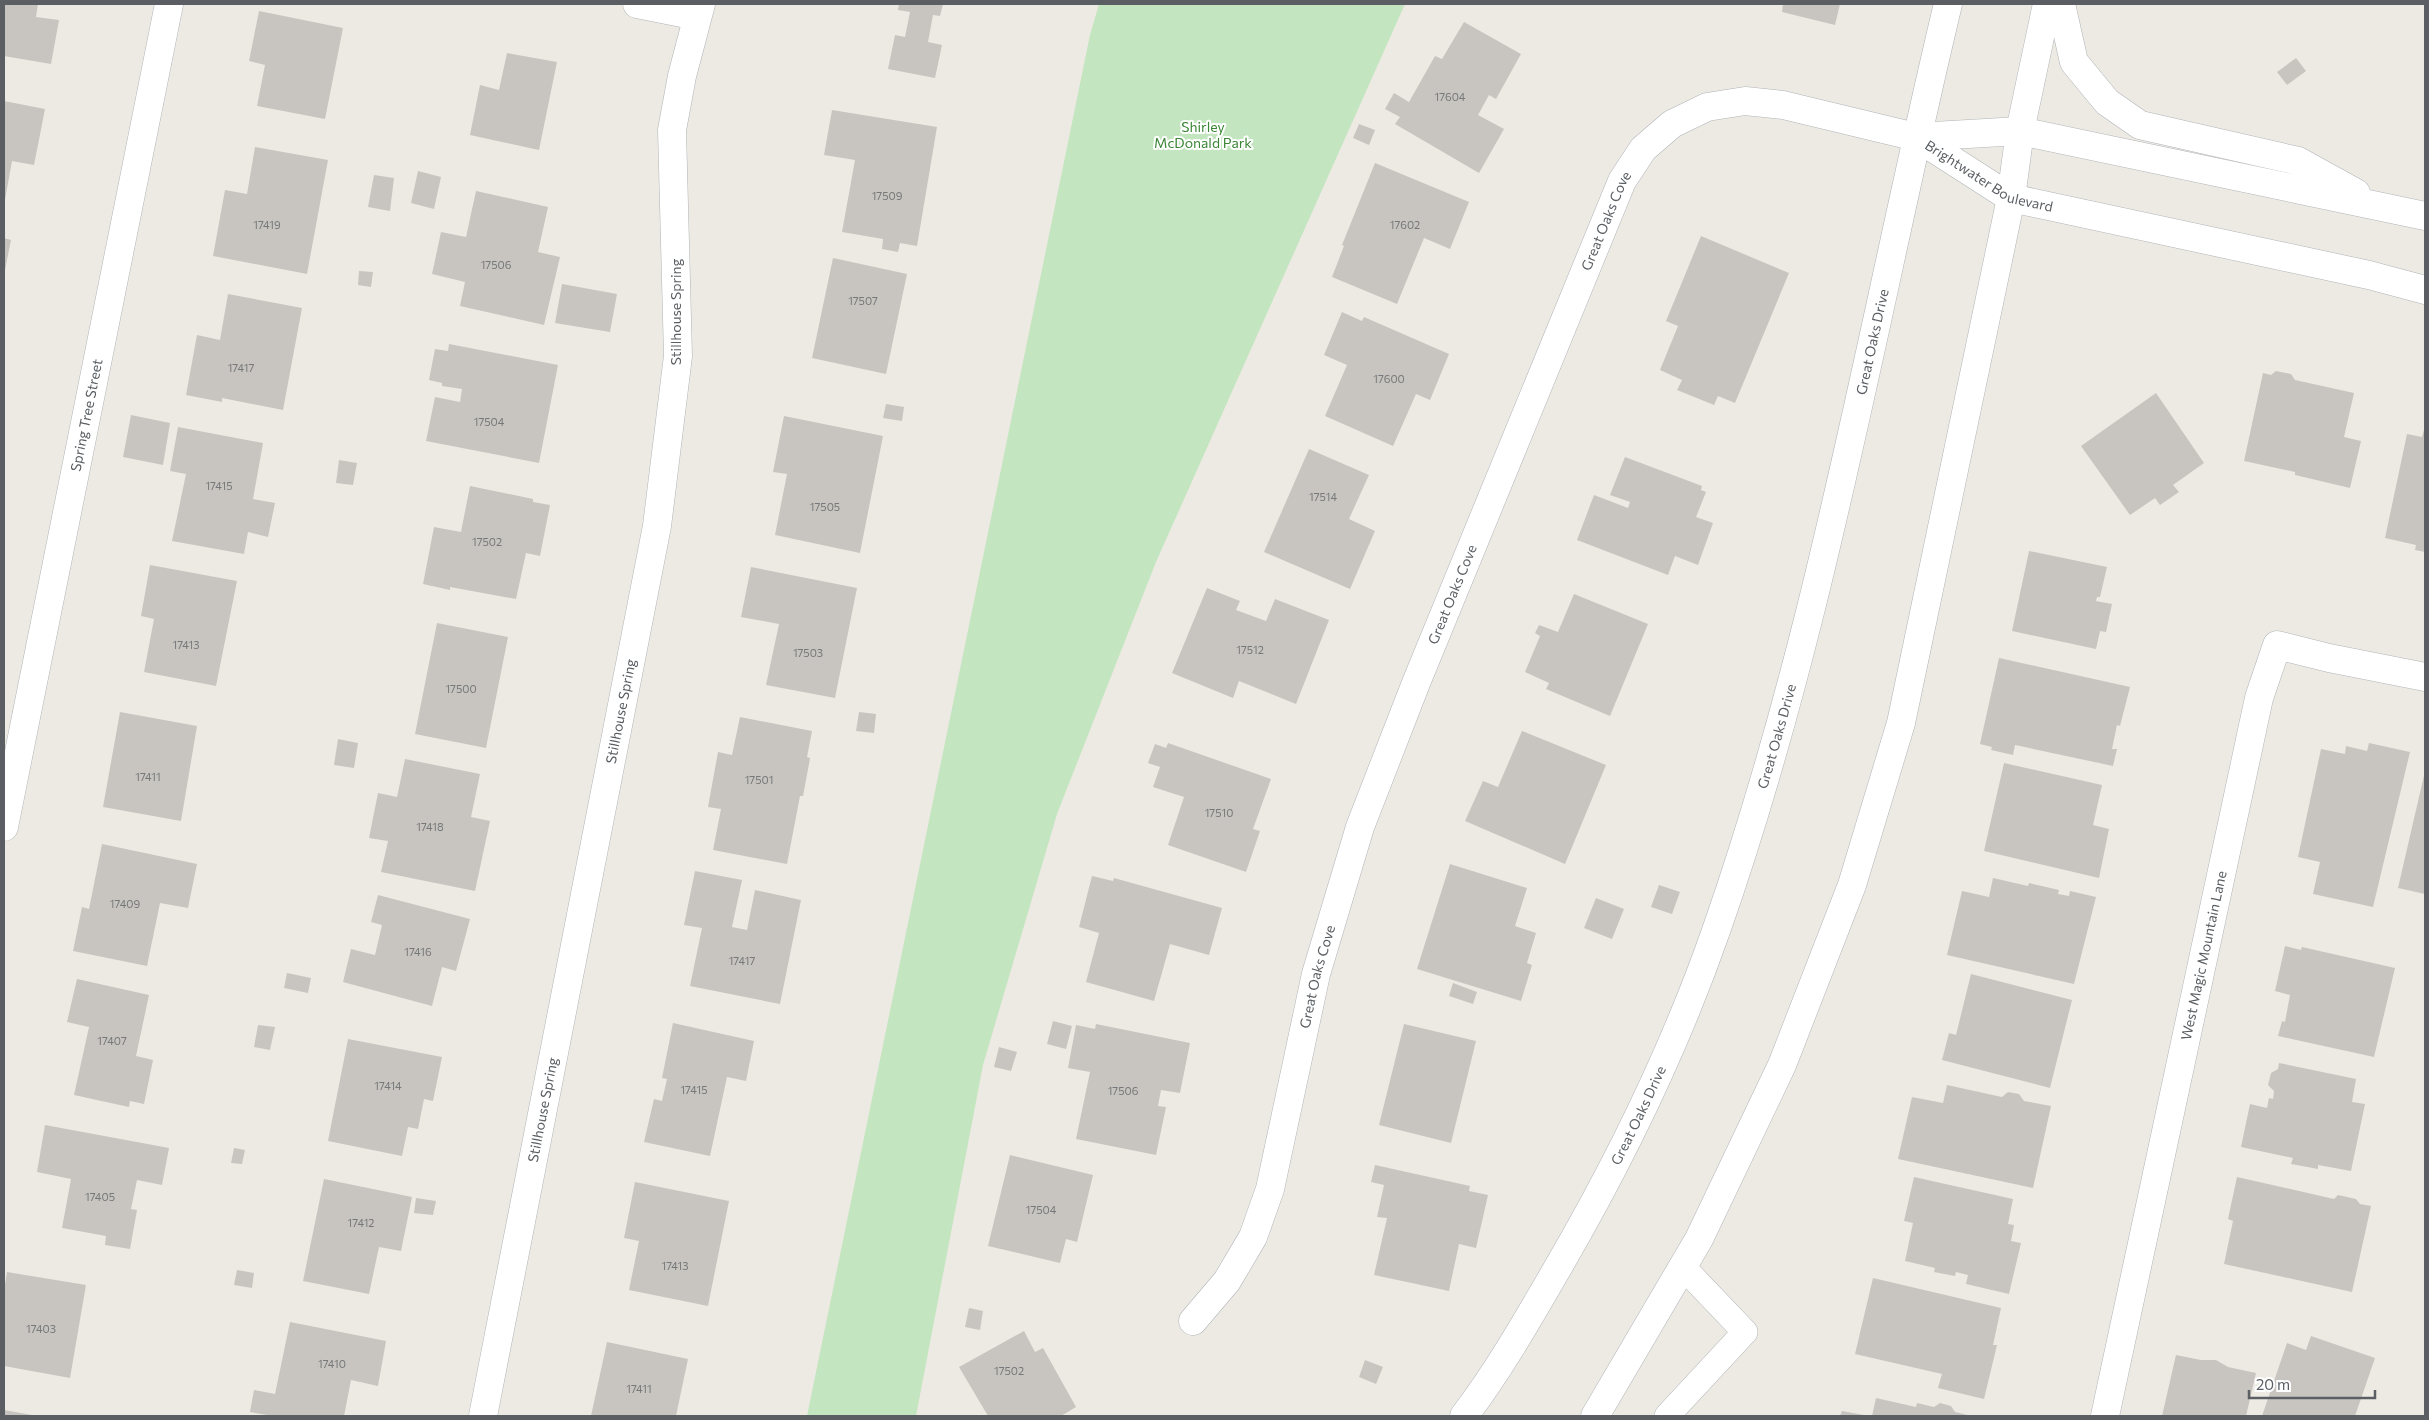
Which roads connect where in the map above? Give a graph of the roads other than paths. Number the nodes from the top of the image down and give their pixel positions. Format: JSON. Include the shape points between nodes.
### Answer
{"nodes":[{"id":1,"x":169,"y":4,"type":"edge"},
{"id":2,"x":637,"y":4,"type":"edge"},
{"id":3,"x":1948,"y":4,"type":"edge"},
{"id":4,"x":2048,"y":4,"type":"edge"},
{"id":5,"x":2061,"y":4,"type":"edge"},
{"id":6,"x":699,"y":10,"type":"edge"},
{"id":7,"x":2020,"y":131,"type":"junction"},
{"id":8,"x":1916,"y":136,"type":"junction"},
{"id":9,"x":2010,"y":198,"type":"junction"},
{"id":10,"x":2382,"y":207,"type":"junction"},
{"id":11,"x":2425,"y":216,"type":"edge"},
{"id":12,"x":2425,"y":290,"type":"edge"},
{"id":13,"x":2425,"y":677,"type":"edge"},
{"id":14,"x":4,"y":827,"type":"edge"},
{"id":15,"x":1683,"y":1268,"type":"junction"},
{"id":16,"x":1193,"y":1321,"type":"dead end"},
{"id":17,"x":483,"y":1416,"type":"edge"},
{"id":18,"x":1464,"y":1416,"type":"edge"},
{"id":19,"x":1595,"y":1416,"type":"edge"},
{"id":20,"x":1667,"y":1416,"type":"edge"},
{"id":21,"x":2105,"y":1416,"type":"edge"}],
"edges":[{"from":1,"to":14,"type":"street","name":"Spring Tree Street"},
{"from":2,"to":6,"type":"street"},
{"from":3,"to":8,"type":"street","name":"Great Oaks Drive"},
{"from":4,"to":7,"type":"street"},
{"from":5,"to":10,"type":"street","via":[[2074,62],[2107,102],[2140,125],[2298,161]]},
{"from":6,"to":17,"type":"street","name":"Stillhouse Spring","via":[[672,130],[678,356],[658,526]]},
{"from":7,"to":8,"type":"street","name":"Brightwater Boulevard"},
{"from":7,"to":9,"type":"street"},
{"from":7,"to":10,"type":"street","name":"Brightwater Boulevard"},
{"from":8,"to":9,"type":"street","name":"Brightwater Boulevard"},
{"from":8,"to":16,"type":"street","name":"Great Oaks Cove","via":[[1783,105],[1745,101],[1707,107],[1672,124],[1643,149],[1622,181],[1360,827],[1316,974],[1270,1189],[1252,1237],[1227,1281]]},
{"from":8,"to":18,"type":"street","name":"Great Oaks Drive","via":[[1830,526],[1782,718],[1717,930],[1660,1072],[1592,1210],[1514,1342]]},
{"from":9,"to":12,"type":"street","name":"Brightwater Boulevard","via":[[2369,275]]},
{"from":9,"to":15,"type":"street","via":[[1901,723],[1855,876],[1782,1065]]},
{"from":10,"to":11,"type":"street","name":"Brightwater Boulevard"},
{"from":13,"to":21,"type":"street","name":"West Magic Mountain Lane","via":[[2277,645],[2259,698]]},
{"from":15,"to":19,"type":"street"},
{"from":15,"to":20,"type":"lane","via":[[1745,1332]]}]}
